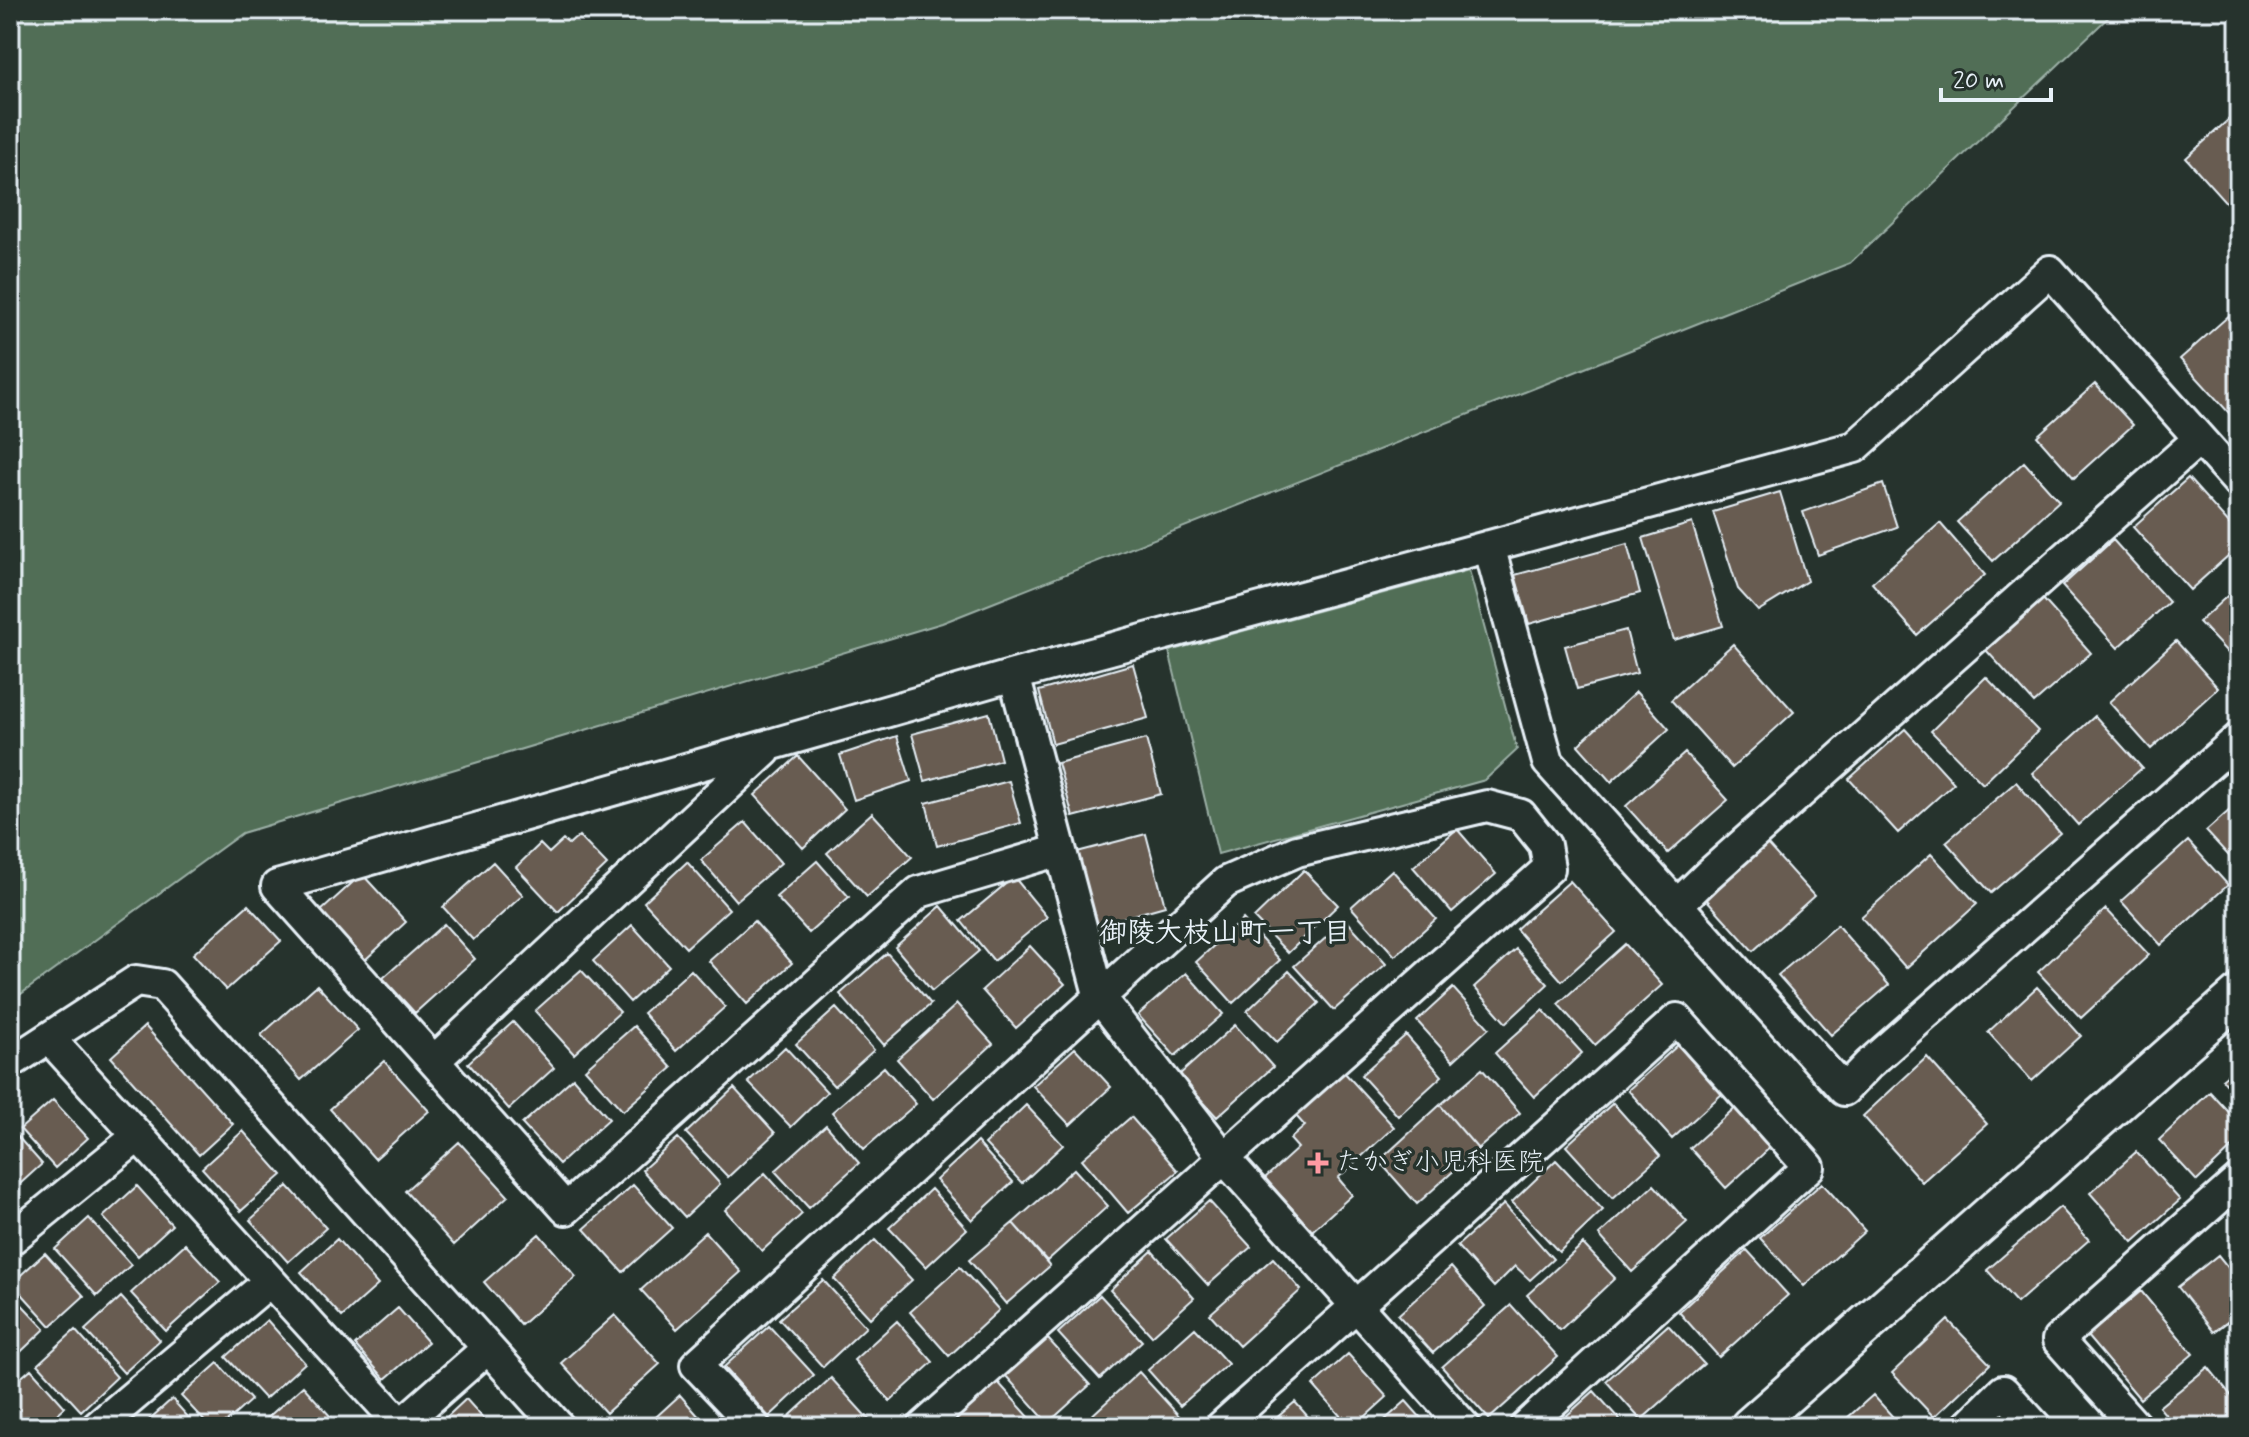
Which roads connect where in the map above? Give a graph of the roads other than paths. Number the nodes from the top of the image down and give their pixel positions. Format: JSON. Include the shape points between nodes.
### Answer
{"nodes":[{"id":1,"x":2199,"y":439,"type":"junction"},
{"id":2,"x":2239,"y":483,"type":"edge"},
{"id":3,"x":1489,"y":546,"type":"junction"},
{"id":4,"x":1014,"y":675,"type":"junction"},
{"id":5,"x":2239,"y":738,"type":"edge"},
{"id":6,"x":770,"y":746,"type":"junction"},
{"id":7,"x":1060,"y":850,"type":"junction"},
{"id":8,"x":1677,"y":905,"type":"junction"},
{"id":9,"x":2239,"y":995,"type":"edge"},
{"id":10,"x":1100,"y":998,"type":"junction"},
{"id":11,"x":49,"y":1038,"type":"junction"},
{"id":12,"x":434,"y":1061,"type":"junction"},
{"id":13,"x":10,"y":1063,"type":"edge"},
{"id":14,"x":138,"y":1136,"type":"junction"},
{"id":15,"x":1225,"y":1159,"type":"junction"},
{"id":16,"x":2239,"y":1180,"type":"edge"},
{"id":17,"x":10,"y":1240,"type":"edge"},
{"id":18,"x":270,"y":1281,"type":"junction"},
{"id":19,"x":1357,"y":1307,"type":"junction"},
{"id":20,"x":488,"y":1348,"type":"junction"},
{"id":21,"x":400,"y":1426,"type":"edge"},
{"id":22,"x":97,"y":1427,"type":"edge"},
{"id":23,"x":559,"y":1427,"type":"edge"},
{"id":24,"x":755,"y":1427,"type":"edge"},
{"id":25,"x":923,"y":1427,"type":"edge"},
{"id":26,"x":1221,"y":1427,"type":"edge"},
{"id":27,"x":1465,"y":1427,"type":"edge"},
{"id":28,"x":1525,"y":1427,"type":"edge"},
{"id":29,"x":1750,"y":1427,"type":"edge"},
{"id":30,"x":1967,"y":1427,"type":"edge"},
{"id":31,"x":2036,"y":1427,"type":"edge"},
{"id":32,"x":2136,"y":1427,"type":"edge"}],
"edges":[{"from":1,"to":2,"type":"street"},
{"from":1,"to":3,"type":"street","via":[[2050,271],[1855,447]]},
{"from":1,"to":8,"type":"street"},
{"from":3,"to":4,"type":"street"},
{"from":3,"to":8,"type":"street","via":[[1548,762]]},
{"from":4,"to":6,"type":"street"},
{"from":4,"to":7,"type":"street"},
{"from":5,"to":8,"type":"street","via":[[1844,1090]]},
{"from":6,"to":12,"type":"street"},
{"from":6,"to":12,"type":"street","via":[[277,886]]},
{"from":7,"to":10,"type":"street"},
{"from":7,"to":12,"type":"street","via":[[919,892],[566,1209]]},
{"from":9,"to":29,"type":"street"},
{"from":10,"to":15,"type":"street"},
{"from":10,"to":15,"type":"street","via":[[1226,882],[1297,851],[1487,806],[1521,815],[1545,845],[1549,868]]},
{"from":10,"to":24,"type":"street","via":[[696,1365]]},
{"from":11,"to":13,"type":"street"},
{"from":11,"to":14,"type":"street"},
{"from":11,"to":20,"type":"street","via":[[136,981],[162,985]]},
{"from":14,"to":17,"type":"street"},
{"from":14,"to":18,"type":"street"},
{"from":15,"to":19,"type":"street"},
{"from":15,"to":25,"type":"street"},
{"from":16,"to":32,"type":"street","via":[[2058,1340]]},
{"from":18,"to":21,"type":"street"},
{"from":18,"to":22,"type":"street"},
{"from":19,"to":26,"type":"street"},
{"from":19,"to":27,"type":"street"},
{"from":19,"to":28,"type":"street","via":[[1677,1019],[1809,1167]]},
{"from":20,"to":21,"type":"street"},
{"from":20,"to":23,"type":"street"},
{"from":30,"to":31,"type":"street","via":[[2003,1391]]}]}
